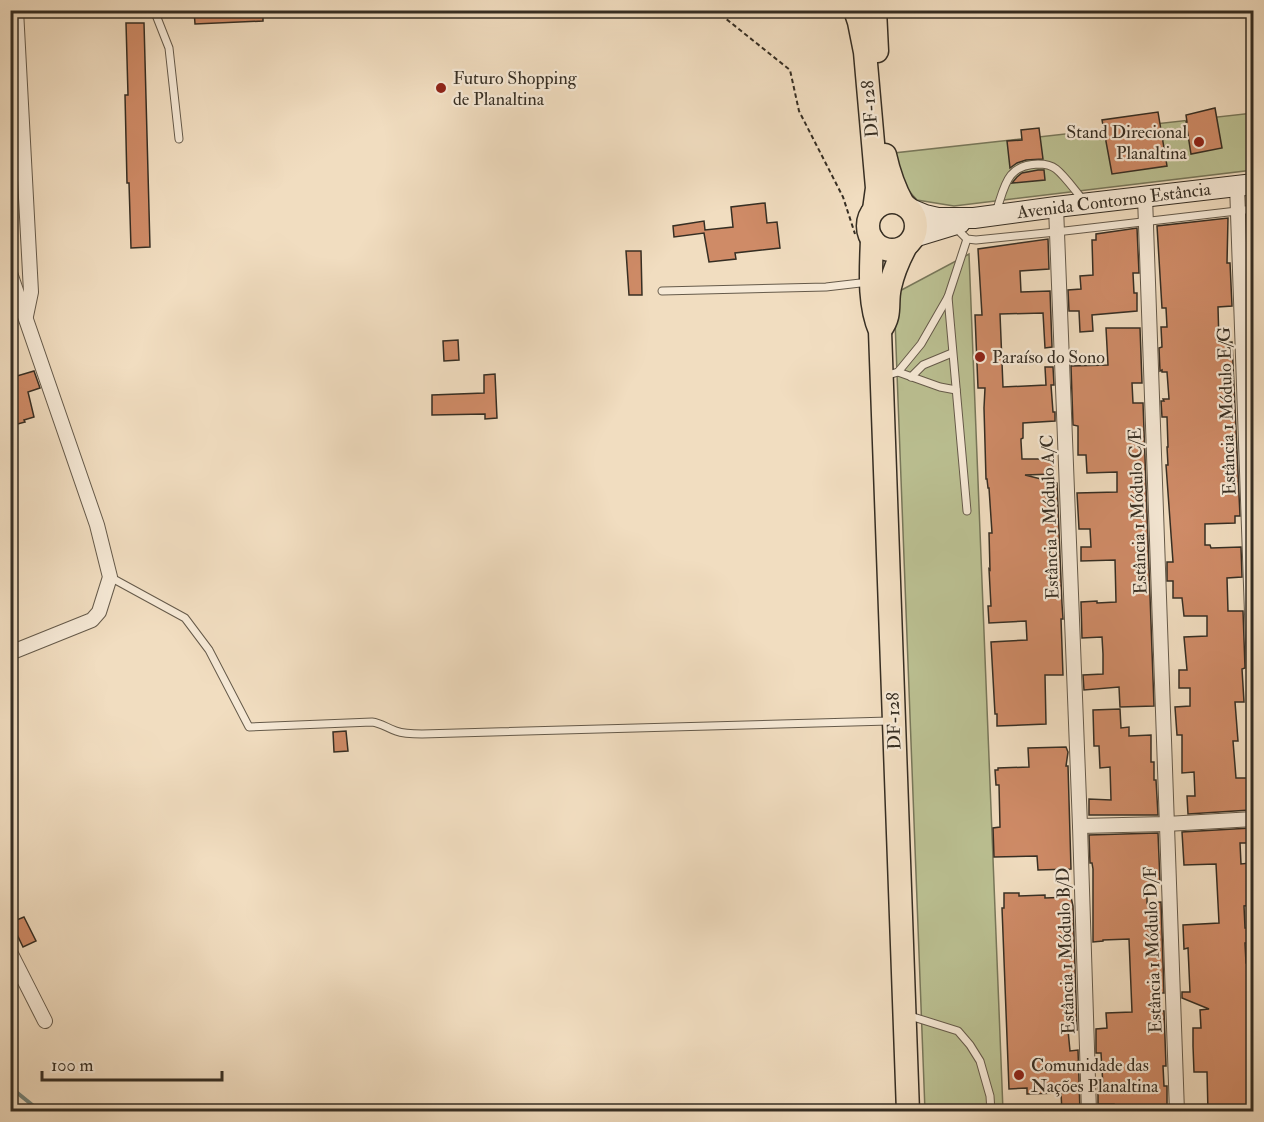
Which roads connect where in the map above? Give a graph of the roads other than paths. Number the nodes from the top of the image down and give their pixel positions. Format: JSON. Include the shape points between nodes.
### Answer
{"nodes":[{"id":1,"x":16,"y":10,"type":"edge"},
{"id":2,"x":154,"y":10,"type":"edge"},
{"id":3,"x":855,"y":10,"type":"edge"},
{"id":4,"x":875,"y":10,"type":"edge"},
{"id":5,"x":179,"y":139,"type":"dead end"},
{"id":6,"x":1245,"y":184,"type":"edge"},
{"id":7,"x":1145,"y":197,"type":"junction"},
{"id":8,"x":1086,"y":203,"type":"junction"},
{"id":9,"x":906,"y":206,"type":"junction"},
{"id":10,"x":1056,"y":207,"type":"junction"},
{"id":11,"x":1254,"y":209,"type":"edge"},
{"id":12,"x":874,"y":210,"type":"junction"},
{"id":13,"x":1238,"y":210,"type":"junction"},
{"id":14,"x":994,"y":215,"type":"junction"},
{"id":15,"x":974,"y":218,"type":"junction"},
{"id":16,"x":1146,"y":222,"type":"junction"},
{"id":17,"x":960,"y":232,"type":"junction"},
{"id":18,"x":1056,"y":232,"type":"junction"},
{"id":19,"x":864,"y":237,"type":"junction"},
{"id":20,"x":910,"y":242,"type":"junction"},
{"id":21,"x":10,"y":273,"type":"edge"},
{"id":22,"x":871,"y":282,"type":"junction"},
{"id":23,"x":662,"y":291,"type":"dead end"},
{"id":24,"x":948,"y":297,"type":"junction"},
{"id":25,"x":26,"y":318,"type":"junction"},
{"id":26,"x":880,"y":331,"type":"junction"},
{"id":27,"x":952,"y":353,"type":"junction"},
{"id":28,"x":890,"y":374,"type":"junction"},
{"id":29,"x":911,"y":377,"type":"junction"},
{"id":30,"x":956,"y":390,"type":"junction"},
{"id":31,"x":967,"y":511,"type":"dead end"},
{"id":32,"x":110,"y":577,"type":"junction"},
{"id":33,"x":10,"y":653,"type":"edge"},
{"id":34,"x":1254,"y":671,"type":"edge"},
{"id":35,"x":894,"y":721,"type":"junction"},
{"id":36,"x":1254,"y":819,"type":"edge"},
{"id":37,"x":1166,"y":824,"type":"junction"},
{"id":38,"x":1080,"y":826,"type":"junction"},
{"id":39,"x":10,"y":952,"type":"edge"},
{"id":40,"x":904,"y":1015,"type":"junction"},
{"id":41,"x":45,"y":1021,"type":"dead end"},
{"id":42,"x":908,"y":1112,"type":"edge"},
{"id":43,"x":991,"y":1112,"type":"edge"},
{"id":44,"x":1089,"y":1112,"type":"edge"},
{"id":45,"x":1177,"y":1112,"type":"edge"}],
"edges":[{"from":1,"to":25,"type":"street","via":[[32,292]]},
{"from":2,"to":5,"type":"lane","via":[[170,48]]},
{"from":3,"to":12,"type":"main road","name":"DF-128","number":"DF-128","via":[[865,52],[877,188]]},
{"from":4,"to":9,"type":"main road","name":"DF-128","number":"DF-128","via":[[882,143],[890,177]]},
{"from":6,"to":7,"type":"street","name":"Avenida Contorno Estância"},
{"from":6,"to":13,"type":"street","name":"Estância 1 Módulo E/G"},
{"from":7,"to":8,"type":"street","name":"Avenida Contorno Estância"},
{"from":7,"to":16,"type":"street","name":"Estância 1 Módulo C/E"},
{"from":8,"to":10,"type":"street","name":"Avenida Contorno Estância"},
{"from":8,"to":14,"type":"lane","via":[[1056,168],[1031,164],[1014,170]]},
{"from":9,"to":12,"type":"main road","via":[[891,201]]},
{"from":9,"to":15,"type":"street","name":"Avenida Contorno Estância","via":[[938,218]]},
{"from":9,"to":20,"type":"main road","number":"DF-128","via":[[915,218],[916,231]]},
{"from":10,"to":14,"type":"street","name":"Avenida Contorno Estância"},
{"from":10,"to":18,"type":"street","name":"Estância 1 Módulo A/C"},
{"from":11,"to":13,"type":"lane"},
{"from":12,"to":19,"type":"main road","number":"DF-128","via":[[868,221],[869,233]]},
{"from":13,"to":16,"type":"lane"},
{"from":13,"to":34,"type":"street","name":"Estância 1 Módulo E/G"},
{"from":14,"to":15,"type":"street","name":"Avenida Contorno Estância"},
{"from":15,"to":17,"type":"street","name":"Avenida Contorno Estância"},
{"from":16,"to":18,"type":"lane"},
{"from":16,"to":37,"type":"street","name":"Estância 1 Módulo C/E"},
{"from":17,"to":18,"type":"lane","via":[[976,240]]},
{"from":17,"to":20,"type":"street","name":"Avenida Contorno Estância"},
{"from":17,"to":24,"type":"lane"},
{"from":18,"to":38,"type":"street","name":"Estância 1 Módulo A/C"},
{"from":19,"to":20,"type":"main road","via":[[887,250],[900,249]]},
{"from":19,"to":22,"type":"main road","name":"DF-128","number":"DF-128"},
{"from":20,"to":26,"type":"main road","name":"DF-128","number":"DF-128","via":[[898,262],[887,320]]},
{"from":21,"to":25,"type":"street"},
{"from":22,"to":23,"type":"lane","via":[[826,287]]},
{"from":22,"to":26,"type":"main road","name":"DF-128","number":"DF-128"},
{"from":24,"to":27,"type":"lane"},
{"from":24,"to":28,"type":"lane","via":[[921,344]]},
{"from":25,"to":32,"type":"street","via":[[97,525]]},
{"from":26,"to":28,"type":"main road","name":"DF-128","number":"DF-128"},
{"from":27,"to":29,"type":"lane","via":[[923,365]]},
{"from":27,"to":30,"type":"lane"},
{"from":28,"to":29,"type":"lane"},
{"from":28,"to":35,"type":"main road","name":"DF-128","number":"DF-128"},
{"from":29,"to":30,"type":"lane"},
{"from":30,"to":31,"type":"lane"},
{"from":32,"to":33,"type":"street","via":[[99,612],[92,620]]},
{"from":32,"to":35,"type":"lane","via":[[185,618],[209,650],[249,727],[372,722],[405,734],[422,734]]},
{"from":35,"to":40,"type":"main road","name":"DF-128","number":"DF-128"},
{"from":36,"to":37,"type":"street"},
{"from":37,"to":38,"type":"street"},
{"from":37,"to":45,"type":"street","name":"Estância 1 Módulo D/F"},
{"from":38,"to":44,"type":"street","name":"Estância 1 Módulo B/D"},
{"from":39,"to":41,"type":"street"},
{"from":40,"to":42,"type":"main road","name":"DF-128","number":"DF-128"},
{"from":40,"to":43,"type":"lane","via":[[958,1031],[980,1061]]}]}
